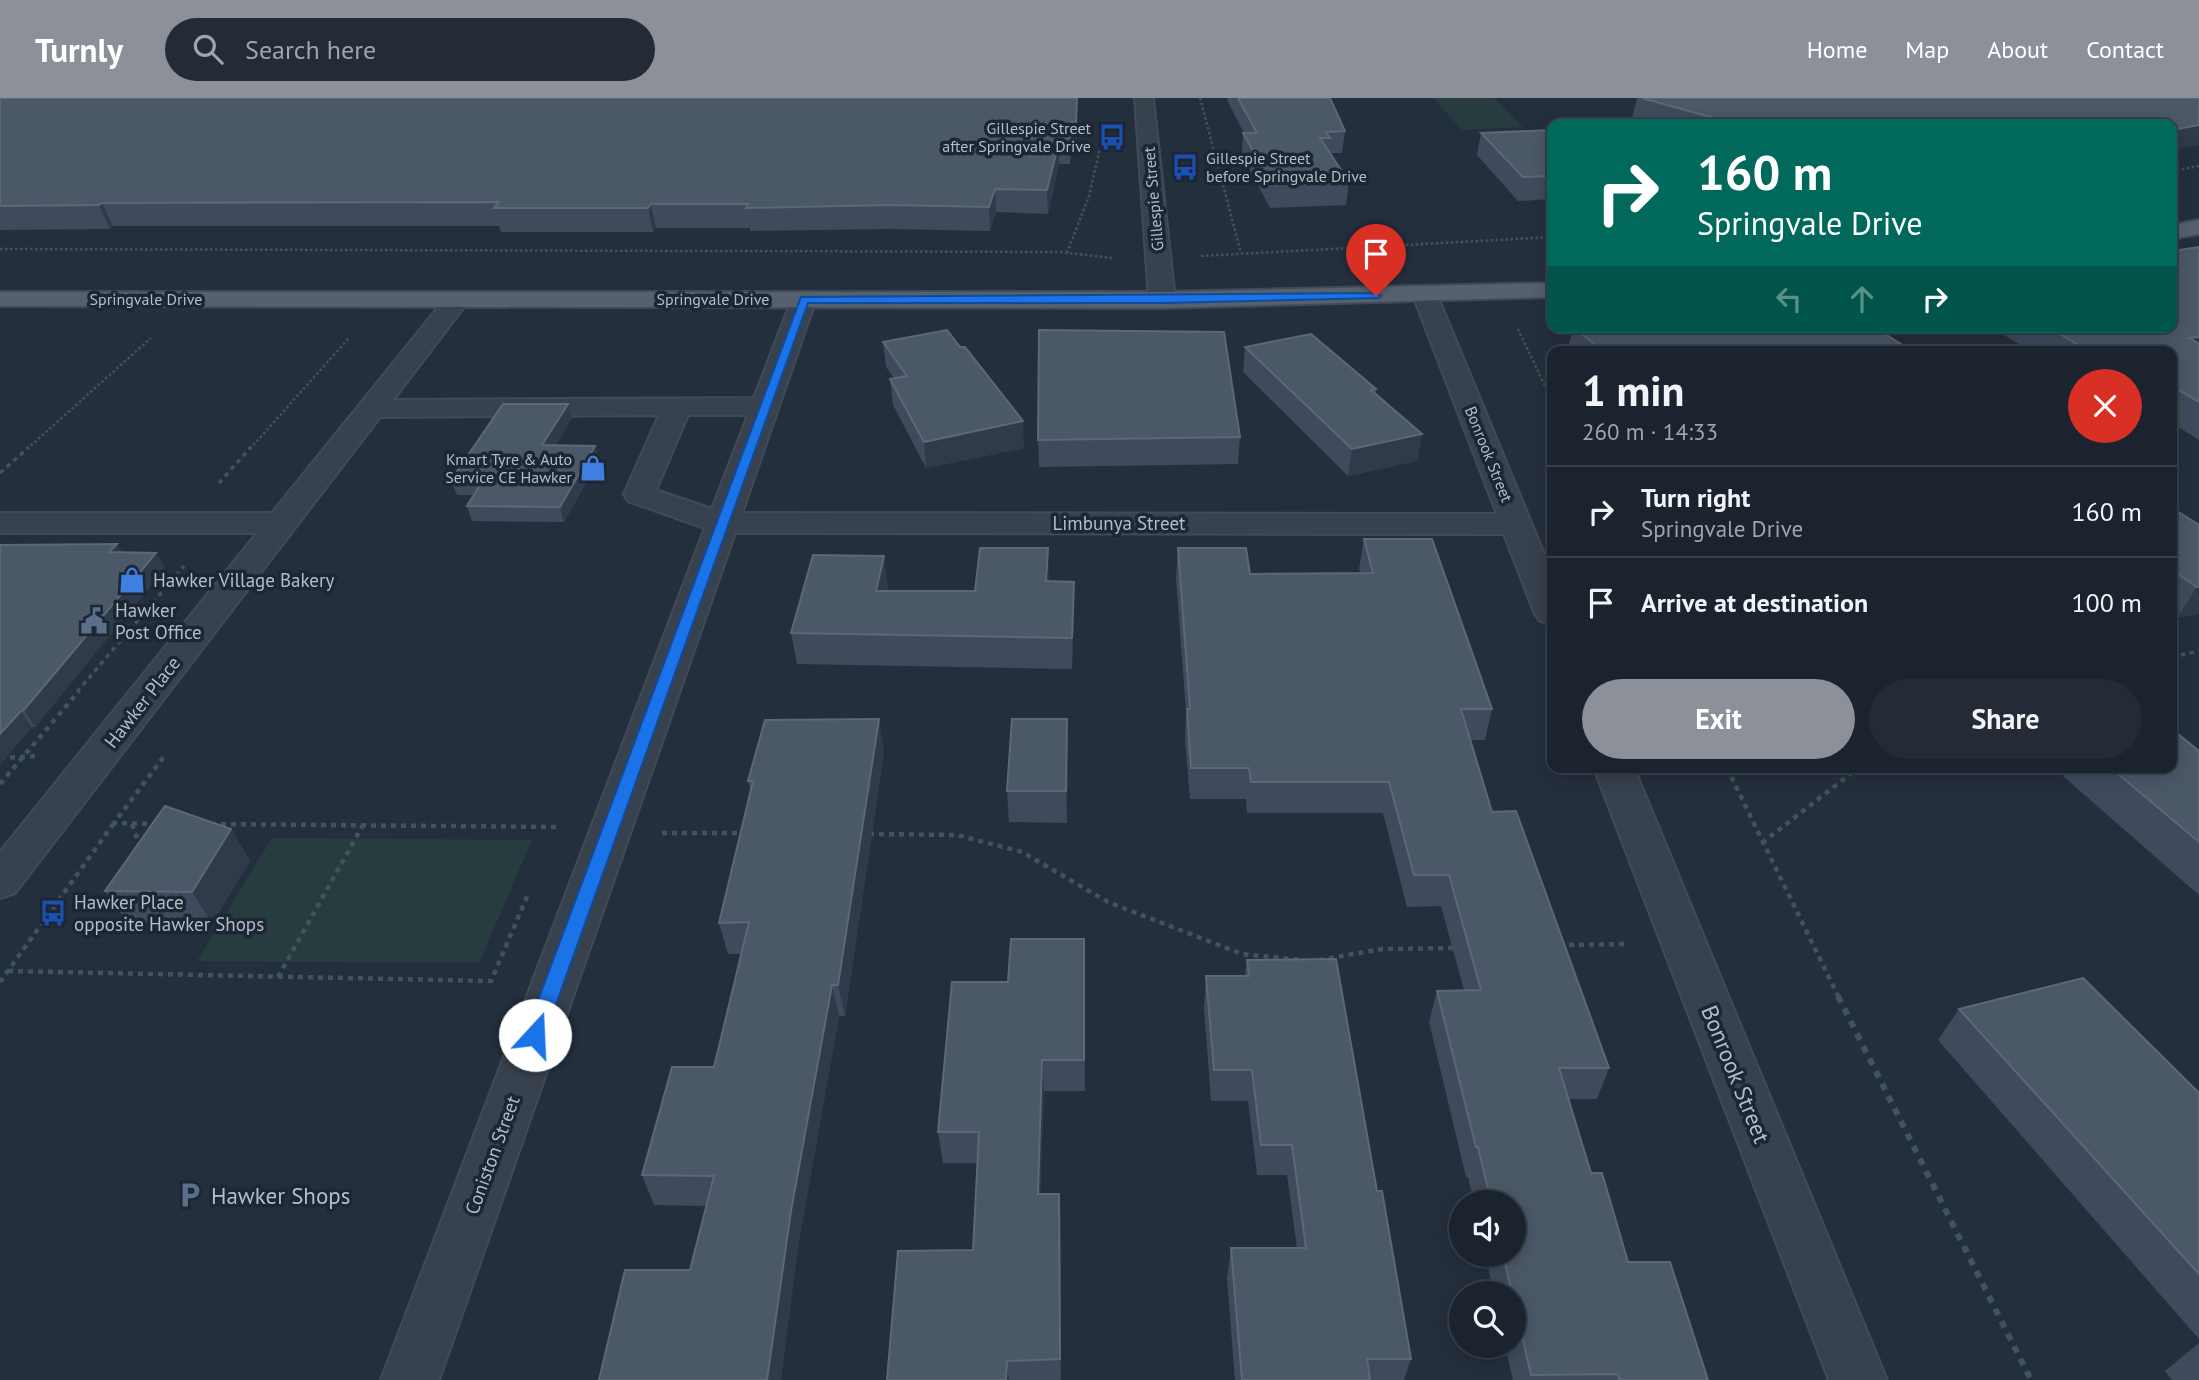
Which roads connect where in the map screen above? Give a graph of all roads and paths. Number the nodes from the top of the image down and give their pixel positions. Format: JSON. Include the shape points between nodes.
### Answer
{"nodes":[{"id":1,"x":1144,"y":98,"type":"edge"},
{"id":2,"x":1200,"y":98,"type":"edge"},
{"id":3,"x":1104,"y":126,"type":"dead end"},
{"id":4,"x":2199,"y":166,"type":"edge"},
{"id":5,"x":2177,"y":171,"type":"edge"},
{"id":6,"x":2199,"y":210,"type":"edge"},
{"id":7,"x":2177,"y":213,"type":"edge"},
{"id":8,"x":2199,"y":227,"type":"edge"},
{"id":9,"x":2177,"y":232,"type":"edge"},
{"id":10,"x":2177,"y":234,"type":"edge"},
{"id":11,"x":2199,"y":236,"type":"edge"},
{"id":12,"x":1547,"y":237,"type":"edge"},
{"id":13,"x":0,"y":249,"type":"edge"},
{"id":14,"x":1067,"y":253,"type":"junction"},
{"id":15,"x":1241,"y":253,"type":"junction"},
{"id":16,"x":1199,"y":256,"type":"dead end"},
{"id":17,"x":1114,"y":258,"type":"dead end"},
{"id":18,"x":1063,"y":262,"type":"dead end"},
{"id":19,"x":1547,"y":290,"type":"edge"},
{"id":20,"x":1425,"y":295,"type":"junction"},
{"id":21,"x":1252,"y":298,"type":"junction"},
{"id":22,"x":0,"y":299,"type":"edge"},
{"id":23,"x":458,"y":299,"type":"junction"},
{"id":24,"x":804,"y":299,"type":"junction"},
{"id":25,"x":1162,"y":300,"type":"junction"},
{"id":26,"x":152,"y":337,"type":"dead end"},
{"id":27,"x":351,"y":337,"type":"dead end"},
{"id":28,"x":765,"y":406,"type":"junction"},
{"id":29,"x":677,"y":407,"type":"junction"},
{"id":30,"x":372,"y":409,"type":"junction"},
{"id":31,"x":0,"y":473,"type":"edge"},
{"id":32,"x":0,"y":523,"type":"edge"},
{"id":33,"x":183,"y":523,"type":"junction"},
{"id":34,"x":283,"y":523,"type":"junction"},
{"id":35,"x":722,"y":523,"type":"junction"},
{"id":36,"x":1516,"y":524,"type":"junction"},
{"id":37,"x":1547,"y":602,"type":"edge"},
{"id":38,"x":2199,"y":651,"type":"edge"},
{"id":39,"x":2177,"y":656,"type":"edge"},
{"id":40,"x":101,"y":753,"type":"junction"},
{"id":41,"x":23,"y":757,"type":"junction"},
{"id":42,"x":0,"y":758,"type":"edge"},
{"id":43,"x":1616,"y":773,"type":"edge"},
{"id":44,"x":1729,"y":773,"type":"edge"},
{"id":45,"x":1852,"y":773,"type":"edge"},
{"id":46,"x":0,"y":784,"type":"edge"},
{"id":47,"x":114,"y":823,"type":"junction"},
{"id":48,"x":132,"y":824,"type":"junction"},
{"id":49,"x":159,"y":824,"type":"edge"},
{"id":50,"x":200,"y":824,"type":"edge"},
{"id":51,"x":363,"y":825,"type":"junction"},
{"id":52,"x":558,"y":827,"type":"junction"},
{"id":53,"x":611,"y":827,"type":"junction"},
{"id":54,"x":745,"y":833,"type":"edge"},
{"id":55,"x":867,"y":834,"type":"edge"},
{"id":56,"x":552,"y":839,"type":"dead end"},
{"id":57,"x":1762,"y":843,"type":"junction"},
{"id":58,"x":144,"y":861,"type":"edge"},
{"id":59,"x":0,"y":882,"type":"edge"},
{"id":60,"x":530,"y":891,"type":"dead end"},
{"id":61,"x":1679,"y":933,"type":"junction"},
{"id":62,"x":1557,"y":945,"type":"edge"},
{"id":63,"x":1463,"y":947,"type":"edge"},
{"id":64,"x":8,"y":971,"type":"junction"},
{"id":65,"x":278,"y":977,"type":"junction"},
{"id":66,"x":0,"y":982,"type":"edge"},
{"id":67,"x":410,"y":1380,"type":"edge"},
{"id":68,"x":1858,"y":1380,"type":"edge"},
{"id":69,"x":2031,"y":1380,"type":"edge"}],
"edges":[{"from":1,"to":25,"type":"street","name":"Gillespie Street"},
{"from":2,"to":15,"type":"path"},
{"from":3,"to":14,"type":"path","via":[[1095,177]]},
{"from":4,"to":5,"type":"path"},
{"from":6,"to":7,"type":"main road"},
{"from":8,"to":9,"type":"main road"},
{"from":10,"to":11,"type":"main road"},
{"from":12,"to":15,"type":"path"},
{"from":13,"to":14,"type":"path"},
{"from":14,"to":17,"type":"path"},
{"from":14,"to":18,"type":"path"},
{"from":15,"to":16,"type":"path"},
{"from":15,"to":21,"type":"path"},
{"from":19,"to":20,"type":"main road","name":"Springvale Drive"},
{"from":20,"to":21,"type":"main road","name":"Springvale Drive"},
{"from":20,"to":36,"type":"street","name":"Bonrook Street"},
{"from":21,"to":25,"type":"main road","name":"Springvale Drive"},
{"from":22,"to":23,"type":"main road","name":"Springvale Drive"},
{"from":23,"to":24,"type":"main road","name":"Springvale Drive"},
{"from":23,"to":30,"type":"street","name":"Hawker Place"},
{"from":24,"to":25,"type":"main road","name":"Springvale Drive"},
{"from":24,"to":28,"type":"street","name":"Coniston Street"},
{"from":26,"to":31,"type":"path"},
{"from":27,"to":33,"type":"path"},
{"from":28,"to":29,"type":"street"},
{"from":28,"to":35,"type":"street","name":"Coniston Street"},
{"from":29,"to":30,"type":"street"},
{"from":29,"to":35,"type":"street","name":"Limbunya Street","via":[[639,494]]},
{"from":30,"to":34,"type":"street","name":"Hawker Place"},
{"from":32,"to":33,"type":"street"},
{"from":33,"to":34,"type":"street"},
{"from":33,"to":41,"type":"path","via":[[159,550],[178,550],[184,567]]},
{"from":34,"to":40,"type":"street","name":"Hawker Place"},
{"from":35,"to":36,"type":"street","name":"Limbunya Street"},
{"from":35,"to":53,"type":"street","name":"Coniston Street"},
{"from":36,"to":37,"type":"street","name":"Bonrook Street"},
{"from":38,"to":39,"type":"path"},
{"from":40,"to":41,"type":"path"},
{"from":40,"to":47,"type":"path","via":[[169,750]]},
{"from":40,"to":59,"type":"street","name":"Hawker Place"},
{"from":41,"to":42,"type":"path"},
{"from":41,"to":46,"type":"path"},
{"from":43,"to":61,"type":"street","name":"Bonrook Street"},
{"from":44,"to":57,"type":"path"},
{"from":45,"to":57,"type":"path"},
{"from":47,"to":48,"type":"path"},
{"from":47,"to":64,"type":"path"},
{"from":48,"to":49,"type":"path"},
{"from":48,"to":58,"type":"path"},
{"from":50,"to":51,"type":"path"},
{"from":51,"to":52,"type":"path"},
{"from":51,"to":65,"type":"path"},
{"from":52,"to":53,"type":"path"},
{"from":52,"to":56,"type":"path"},
{"from":53,"to":54,"type":"path","via":[[650,833]]},
{"from":53,"to":67,"type":"street","name":"Coniston Street"},
{"from":55,"to":63,"type":"path","via":[[957,835],[1022,852],[1108,902],[1242,954],[1311,961],[1382,949]]},
{"from":57,"to":69,"type":"path"},
{"from":60,"to":65,"type":"path","via":[[491,981]]},
{"from":61,"to":62,"type":"path","via":[[1638,943]]},
{"from":61,"to":68,"type":"street","name":"Bonrook Street"},
{"from":64,"to":65,"type":"path"},
{"from":64,"to":66,"type":"path"}]}
